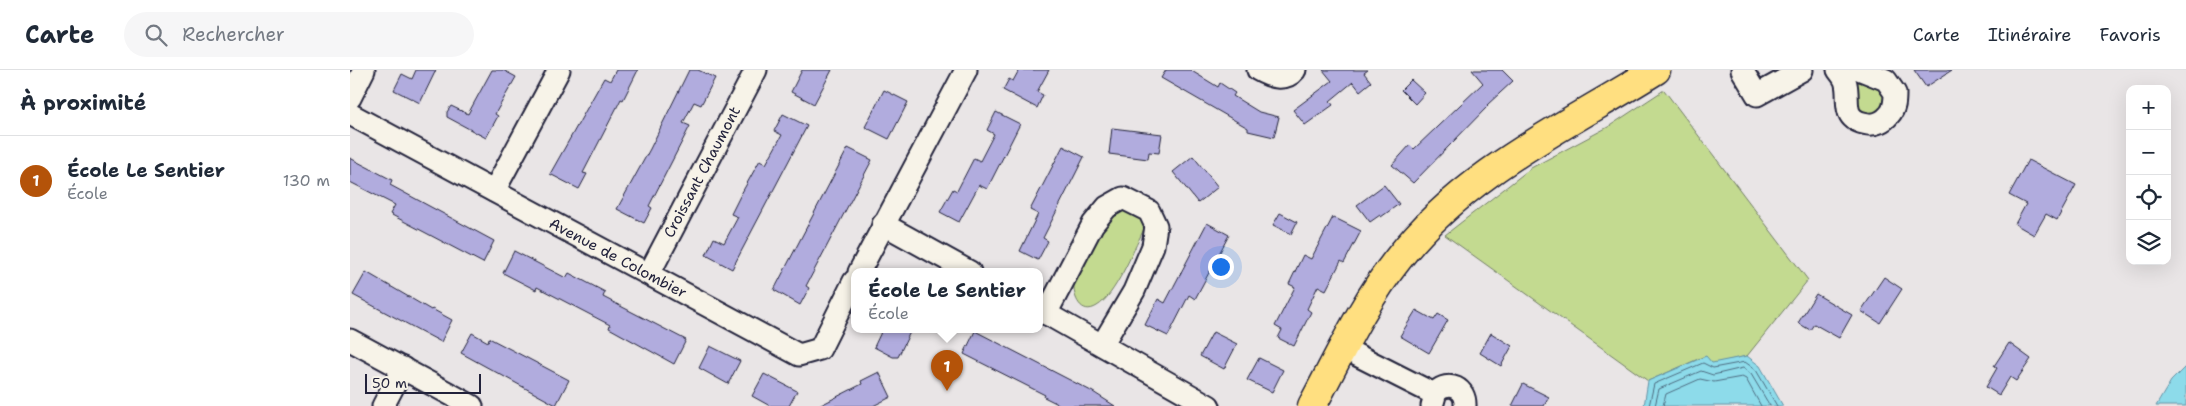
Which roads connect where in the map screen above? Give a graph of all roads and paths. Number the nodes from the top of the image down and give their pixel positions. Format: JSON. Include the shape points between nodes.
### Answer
{"nodes":[{"id":1,"x":364,"y":70,"type":"edge"},
{"id":2,"x":558,"y":70,"type":"edge"},
{"id":3,"x":756,"y":70,"type":"edge"},
{"id":4,"x":966,"y":70,"type":"edge"},
{"id":5,"x":1258,"y":70,"type":"edge"},
{"id":6,"x":1295,"y":70,"type":"edge"},
{"id":7,"x":1742,"y":70,"type":"edge"},
{"id":8,"x":1802,"y":70,"type":"edge"},
{"id":9,"x":1838,"y":70,"type":"edge"},
{"id":10,"x":1861,"y":70,"type":"edge"},
{"id":11,"x":1643,"y":73,"type":"edge"},
{"id":12,"x":350,"y":98,"type":"edge"},
{"id":13,"x":350,"y":114,"type":"edge"},
{"id":14,"x":494,"y":191,"type":"junction"},
{"id":15,"x":883,"y":224,"type":"junction"},
{"id":16,"x":861,"y":268,"type":"edge"},
{"id":17,"x":963,"y":268,"type":"edge"},
{"id":18,"x":648,"y":274,"type":"junction"},
{"id":19,"x":851,"y":287,"type":"edge"},
{"id":20,"x":1043,"y":312,"type":"edge"},
{"id":21,"x":350,"y":340,"type":"edge"},
{"id":22,"x":1102,"y":345,"type":"junction"},
{"id":23,"x":1343,"y":348,"type":"junction"},
{"id":24,"x":403,"y":368,"type":"junction"},
{"id":25,"x":1433,"y":400,"type":"edge"},
{"id":26,"x":383,"y":406,"type":"edge"},
{"id":27,"x":472,"y":406,"type":"edge"},
{"id":28,"x":1209,"y":406,"type":"edge"},
{"id":29,"x":1312,"y":406,"type":"edge"},
{"id":30,"x":1465,"y":406,"type":"edge"}],
"edges":[{"from":1,"to":12,"type":"street"},
{"from":2,"to":14,"type":"street"},
{"from":3,"to":18,"type":"street","name":"Croissant Chaumont"},
{"from":4,"to":15,"type":"street"},
{"from":5,"to":6,"type":"street","via":[[1280,78]]},
{"from":7,"to":8,"type":"street","via":[[1757,95]]},
{"from":9,"to":10,"type":"street","via":[[1846,85],[1850,114],[1860,122],[1873,124],[1892,111],[1895,93],[1886,80]]},
{"from":11,"to":23,"type":"main road","via":[[1501,164],[1440,211],[1390,269]]},
{"from":13,"to":14,"type":"street","name":"Avenue de Colombier"},
{"from":14,"to":18,"type":"street","name":"Avenue de Colombier"},
{"from":15,"to":16,"type":"street"},
{"from":15,"to":17,"type":"street"},
{"from":18,"to":19,"type":"street","name":"Avenue de Colombier","via":[[799,355],[820,349]]},
{"from":20,"to":22,"type":"street"},
{"from":20,"to":22,"type":"street","via":[[1093,224],[1107,207],[1123,198],[1149,210],[1156,226],[1153,246],[1134,291]]},
{"from":21,"to":24,"type":"street"},
{"from":22,"to":28,"type":"street"},
{"from":23,"to":25,"type":"street"},
{"from":23,"to":29,"type":"main road"},
{"from":24,"to":26,"type":"street"},
{"from":24,"to":27,"type":"street"},
{"from":25,"to":30,"type":"street","via":[[1443,387],[1455,387],[1464,394]]}]}
